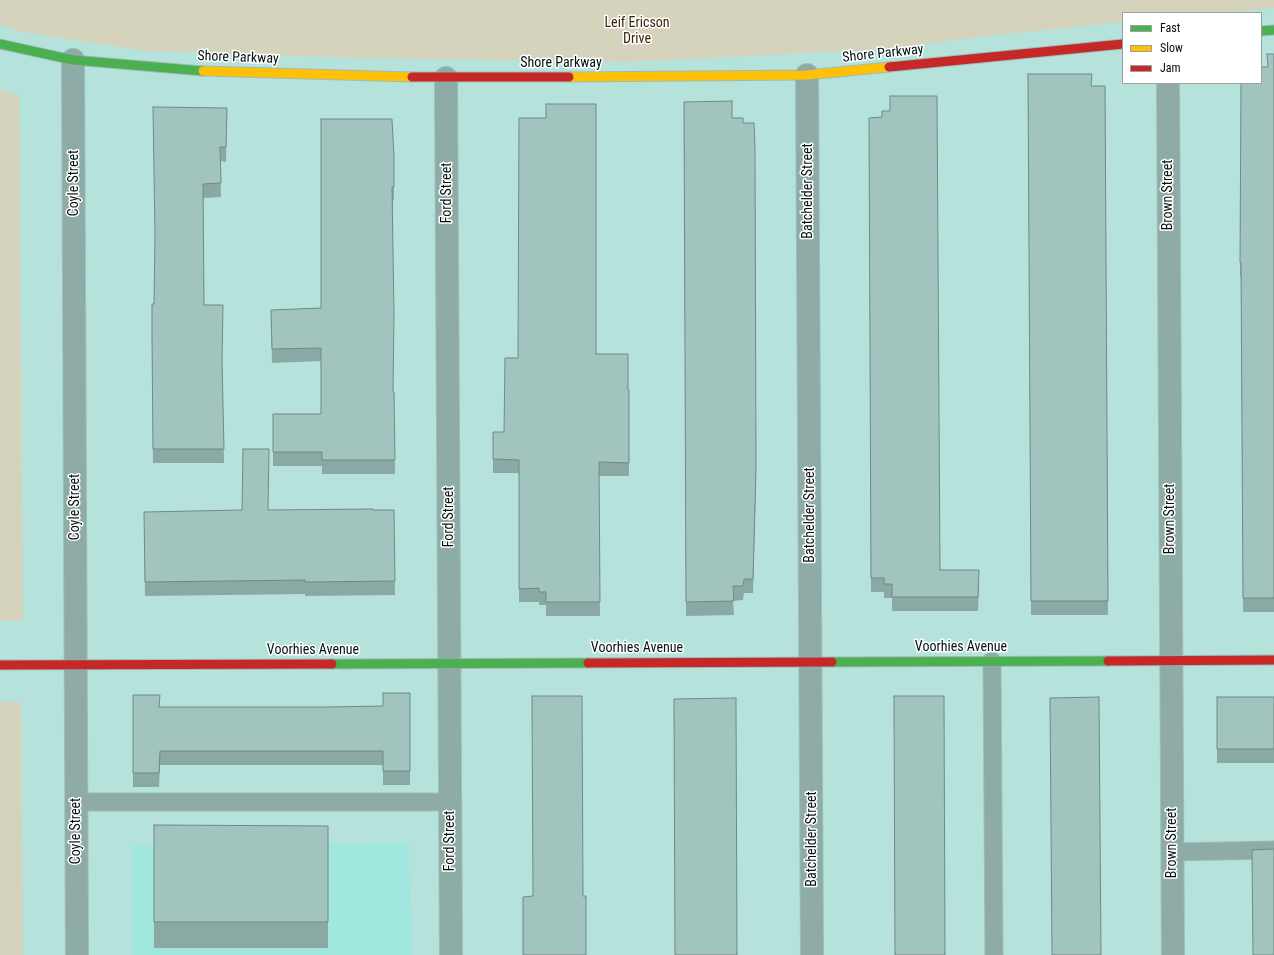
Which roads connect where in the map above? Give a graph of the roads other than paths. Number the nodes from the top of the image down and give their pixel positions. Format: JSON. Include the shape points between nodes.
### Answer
{"nodes":[{"id":1,"x":1274,"y":30,"type":"edge"},
{"id":2,"x":1262,"y":31,"type":"edge"},
{"id":3,"x":0,"y":44,"type":"edge"},
{"id":4,"x":1122,"y":44,"type":"edge"},
{"id":5,"x":73,"y":60,"type":"junction"},
{"id":6,"x":807,"y":75,"type":"junction"},
{"id":7,"x":446,"y":78,"type":"junction"},
{"id":8,"x":1168,"y":84,"type":"edge"},
{"id":9,"x":1171,"y":660,"type":"junction"},
{"id":10,"x":1274,"y":660,"type":"edge"},
{"id":11,"x":992,"y":661,"type":"junction"},
{"id":12,"x":811,"y":662,"type":"junction"},
{"id":13,"x":450,"y":663,"type":"junction"},
{"id":14,"x":0,"y":664,"type":"edge"},
{"id":15,"x":75,"y":664,"type":"junction"},
{"id":16,"x":76,"y":802,"type":"junction"},
{"id":17,"x":450,"y":802,"type":"junction"},
{"id":18,"x":1274,"y":850,"type":"edge"},
{"id":19,"x":1172,"y":852,"type":"junction"},
{"id":20,"x":77,"y":955,"type":"edge"},
{"id":21,"x":451,"y":955,"type":"edge"},
{"id":22,"x":812,"y":955,"type":"edge"},
{"id":23,"x":994,"y":955,"type":"edge"},
{"id":24,"x":1173,"y":955,"type":"edge"}],
"edges":[{"from":1,"to":2,"type":"street"},
{"from":3,"to":5,"type":"street","name":"Shore Parkway"},
{"from":4,"to":6,"type":"street","name":"Shore Parkway"},
{"from":5,"to":7,"type":"street","name":"Shore Parkway","via":[[198,71]]},
{"from":5,"to":15,"type":"street","name":"Coyle Street"},
{"from":6,"to":7,"type":"street","name":"Shore Parkway"},
{"from":6,"to":12,"type":"street","name":"Batchelder Street"},
{"from":7,"to":13,"type":"street","name":"Ford Street"},
{"from":8,"to":9,"type":"street","name":"Brown Street"},
{"from":9,"to":10,"type":"street","name":"Voorhies Avenue"},
{"from":9,"to":11,"type":"street","name":"Voorhies Avenue"},
{"from":9,"to":19,"type":"street","name":"Brown Street"},
{"from":11,"to":12,"type":"street","name":"Voorhies Avenue"},
{"from":11,"to":23,"type":"lane"},
{"from":12,"to":13,"type":"street","name":"Voorhies Avenue"},
{"from":12,"to":22,"type":"street","name":"Batchelder Street"},
{"from":13,"to":15,"type":"street","name":"Voorhies Avenue"},
{"from":13,"to":17,"type":"street","name":"Ford Street"},
{"from":14,"to":15,"type":"street","name":"Voorhies Avenue"},
{"from":15,"to":16,"type":"street","name":"Coyle Street"},
{"from":16,"to":17,"type":"lane"},
{"from":16,"to":20,"type":"street","name":"Coyle Street"},
{"from":17,"to":21,"type":"street","name":"Ford Street"},
{"from":18,"to":19,"type":"lane"},
{"from":19,"to":24,"type":"street","name":"Brown Street"}]}
